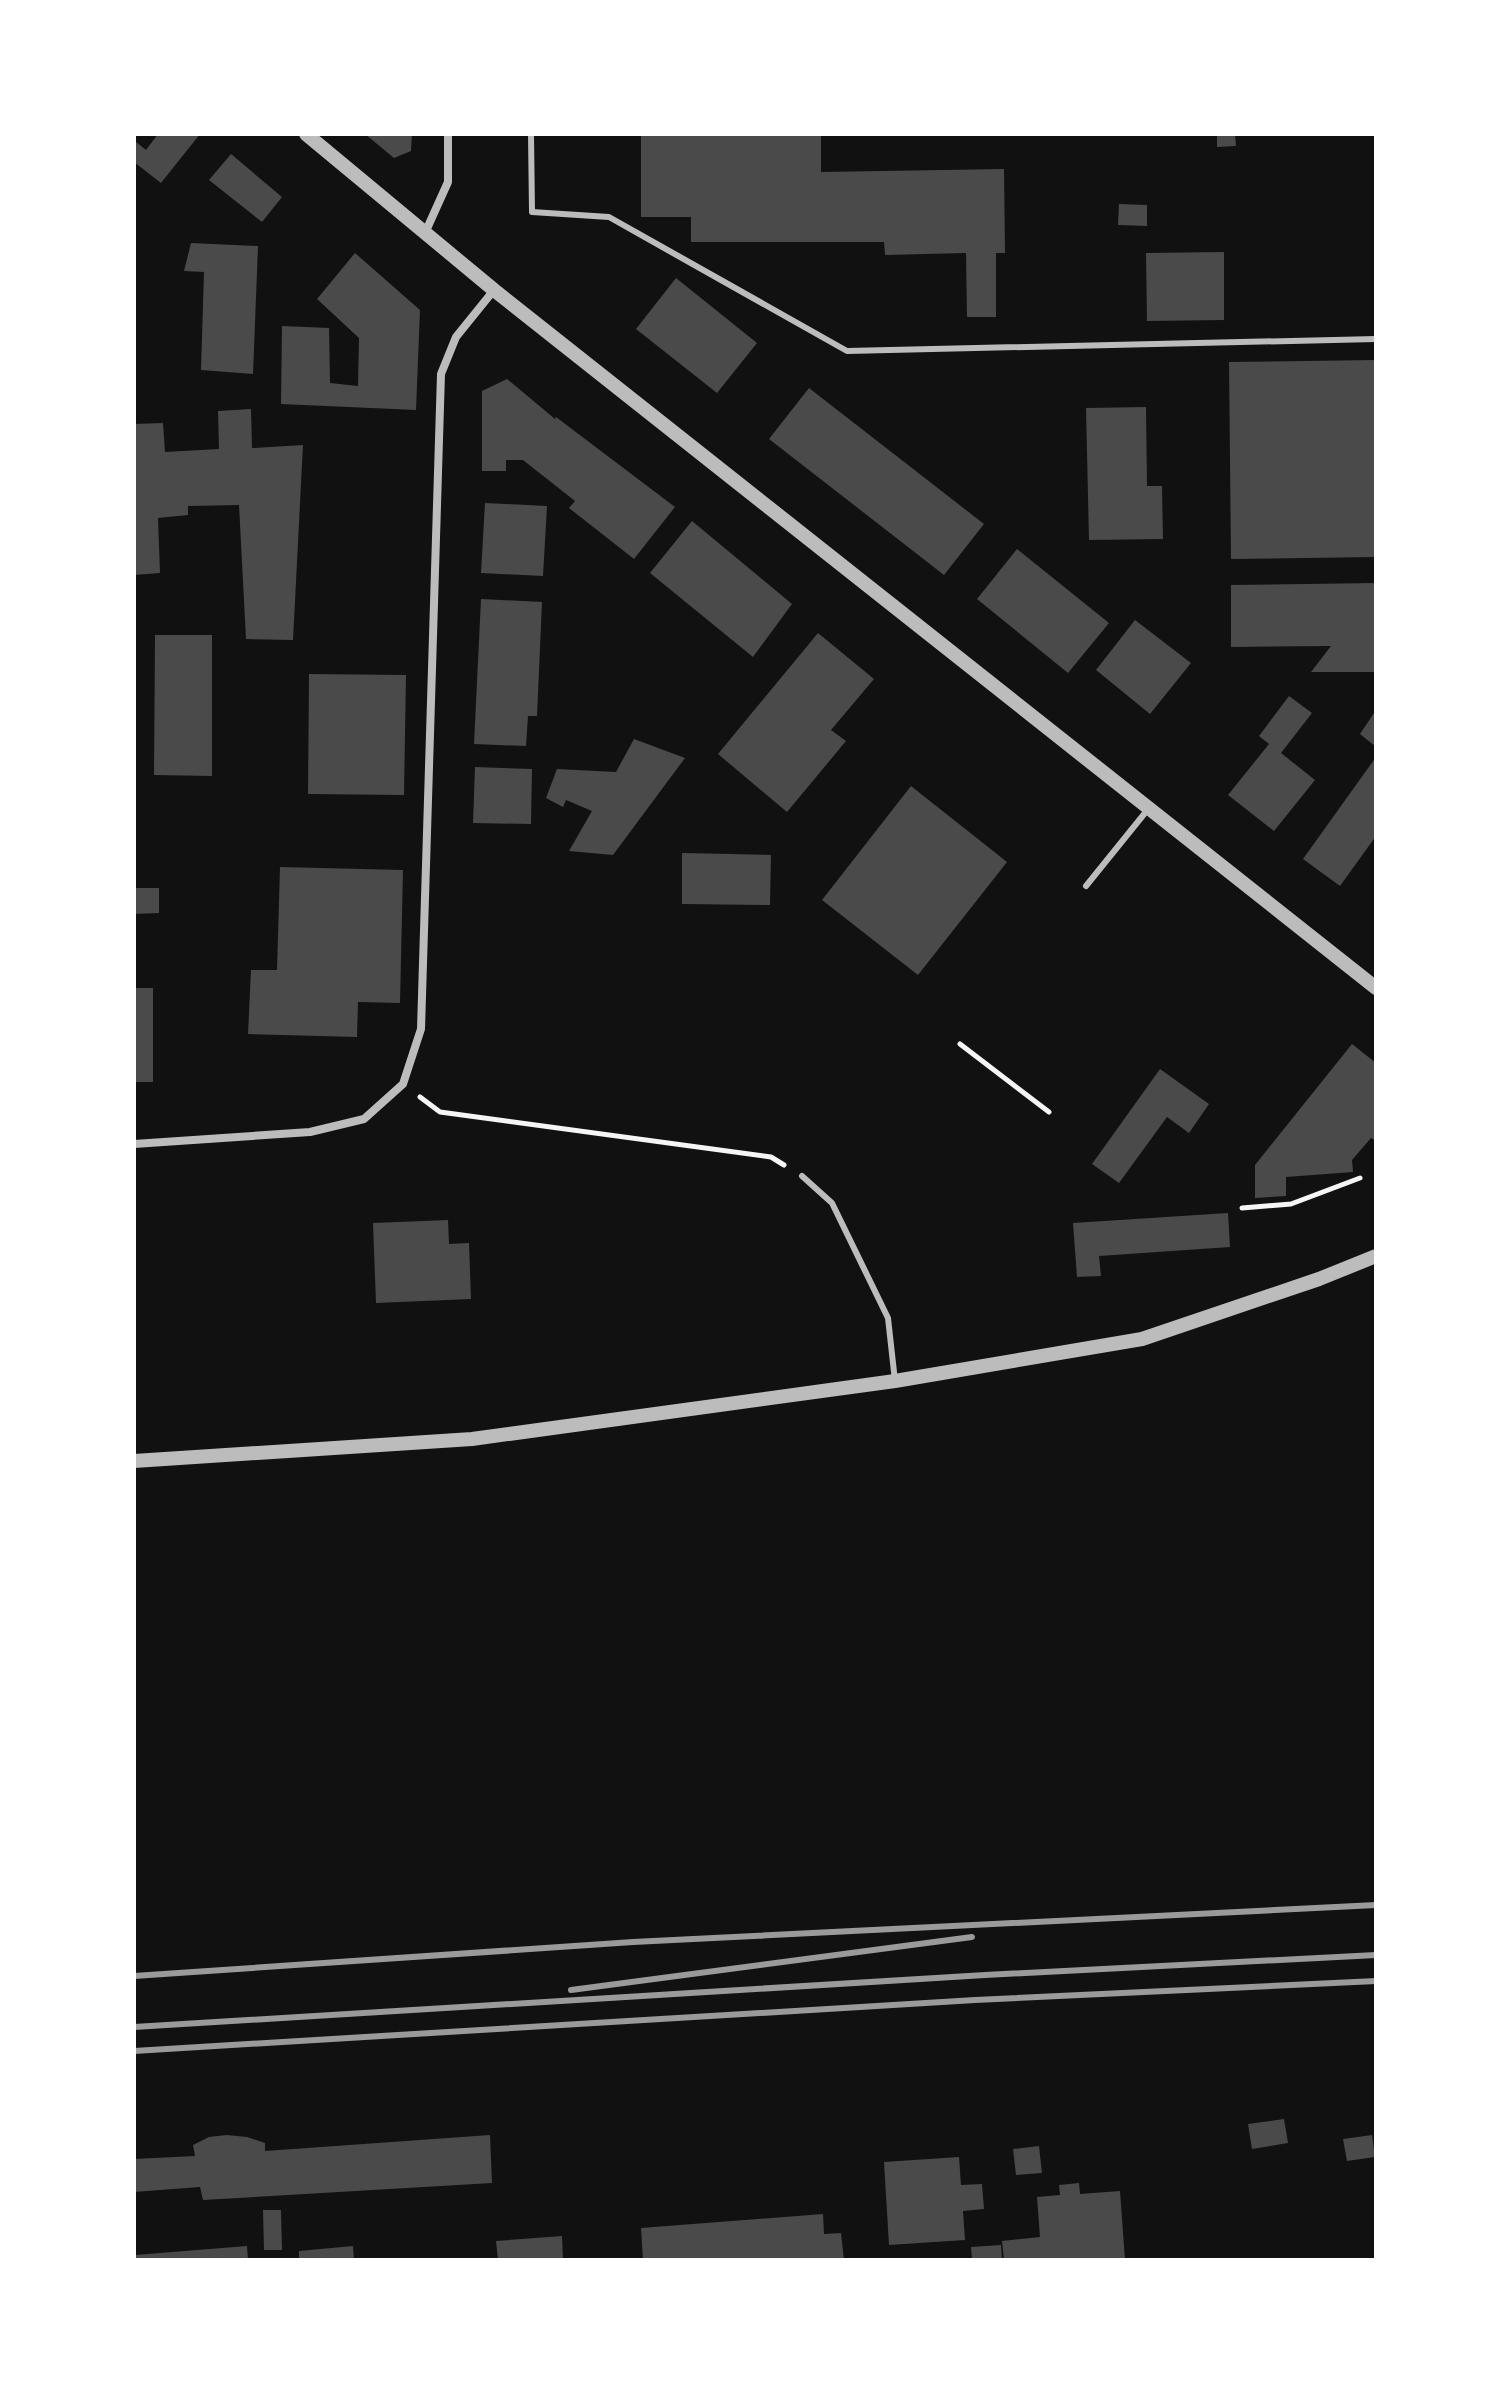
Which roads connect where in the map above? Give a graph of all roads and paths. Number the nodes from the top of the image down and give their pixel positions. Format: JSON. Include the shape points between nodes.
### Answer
{"nodes":[{"id":1,"x":306,"y":134,"type":"edge"},
{"id":2,"x":448,"y":134,"type":"edge"},
{"id":3,"x":531,"y":134,"type":"edge"},
{"id":4,"x":424,"y":234,"type":"junction"},
{"id":5,"x":494,"y":290,"type":"junction"},
{"id":6,"x":1376,"y":339,"type":"edge"},
{"id":7,"x":1149,"y":808,"type":"junction"},
{"id":8,"x":1086,"y":886,"type":"dead end"},
{"id":9,"x":1376,"y":988,"type":"edge"},
{"id":10,"x":960,"y":1044,"type":"dead end"},
{"id":11,"x":403,"y":1084,"type":"junction"},
{"id":12,"x":1049,"y":1112,"type":"dead end"},
{"id":13,"x":134,"y":1144,"type":"edge"},
{"id":14,"x":802,"y":1176,"type":"joint"},
{"id":15,"x":1360,"y":1178,"type":"dead end"},
{"id":16,"x":1242,"y":1208,"type":"dead end"},
{"id":17,"x":1376,"y":1256,"type":"edge"},
{"id":18,"x":895,"y":1381,"type":"junction"},
{"id":19,"x":134,"y":1461,"type":"edge"}],
"edges":[{"from":1,"to":4,"type":"street"},
{"from":2,"to":4,"type":"street","via":[[448,182]]},
{"from":3,"to":6,"type":"lane","via":[[532,212],[609,217],[847,351]]},
{"from":4,"to":5,"type":"street"},
{"from":5,"to":7,"type":"street"},
{"from":5,"to":11,"type":"street","via":[[456,337],[441,374],[421,1029]]},
{"from":7,"to":8,"type":"lane"},
{"from":7,"to":9,"type":"street"},
{"from":10,"to":12,"type":"path"},
{"from":11,"to":13,"type":"street","via":[[364,1119],[310,1132]]},
{"from":11,"to":14,"type":"path","via":[[440,1112],[771,1157]]},
{"from":14,"to":18,"type":"lane","via":[[832,1203],[888,1318]]},
{"from":15,"to":16,"type":"path","via":[[1291,1204]]},
{"from":17,"to":18,"type":"street","via":[[1142,1339]]},
{"from":18,"to":19,"type":"street","via":[[472,1439]]}]}
